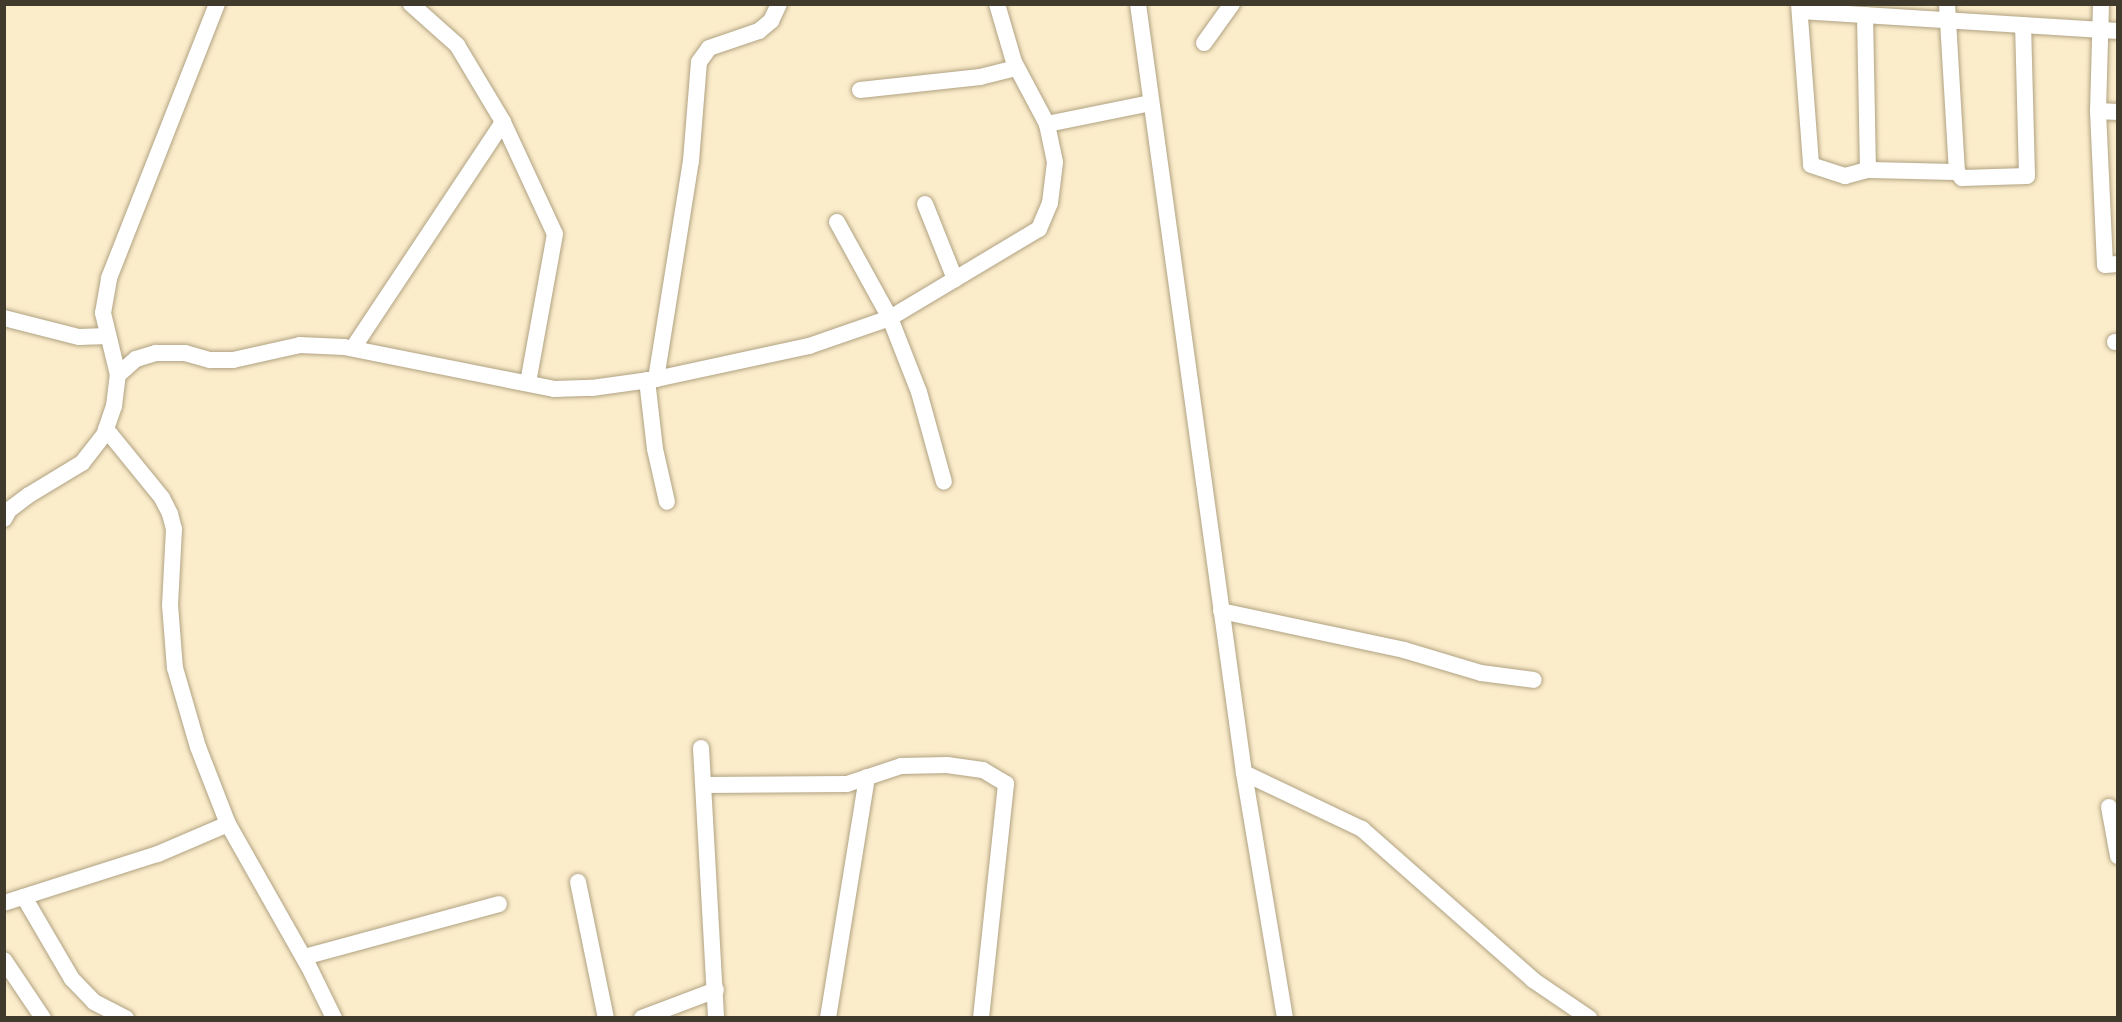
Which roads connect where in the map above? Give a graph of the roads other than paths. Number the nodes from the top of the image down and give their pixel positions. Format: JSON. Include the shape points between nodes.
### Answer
{"nodes":[{"id":1,"x":217,"y":4,"type":"edge"},
{"id":2,"x":411,"y":4,"type":"edge"},
{"id":3,"x":779,"y":4,"type":"edge"},
{"id":4,"x":997,"y":4,"type":"edge"},
{"id":5,"x":1138,"y":4,"type":"edge"},
{"id":6,"x":1232,"y":4,"type":"edge"},
{"id":7,"x":2101,"y":4,"type":"edge"},
{"id":8,"x":1800,"y":8,"type":"edge"},
{"id":9,"x":1947,"y":12,"type":"edge"},
{"id":10,"x":1865,"y":15,"type":"junction"},
{"id":11,"x":2023,"y":25,"type":"junction"},
{"id":12,"x":2098,"y":30,"type":"junction"},
{"id":13,"x":2118,"y":32,"type":"edge"},
{"id":14,"x":1204,"y":43,"type":"dead end"},
{"id":15,"x":1017,"y":68,"type":"junction"},
{"id":16,"x":860,"y":90,"type":"dead end"},
{"id":17,"x":1150,"y":103,"type":"junction"},
{"id":18,"x":2098,"y":111,"type":"junction"},
{"id":19,"x":2118,"y":112,"type":"edge"},
{"id":20,"x":503,"y":122,"type":"junction"},
{"id":21,"x":1047,"y":124,"type":"junction"},
{"id":22,"x":1868,"y":170,"type":"junction"},
{"id":23,"x":1956,"y":172,"type":"junction"},
{"id":24,"x":925,"y":204,"type":"dead end"},
{"id":25,"x":837,"y":222,"type":"dead end"},
{"id":26,"x":2118,"y":264,"type":"edge"},
{"id":27,"x":955,"y":279,"type":"junction"},
{"id":28,"x":4,"y":318,"type":"edge"},
{"id":29,"x":890,"y":318,"type":"junction"},
{"id":30,"x":108,"y":336,"type":"junction"},
{"id":31,"x":353,"y":348,"type":"junction"},
{"id":32,"x":118,"y":375,"type":"junction"},
{"id":33,"x":652,"y":380,"type":"junction"},
{"id":34,"x":528,"y":383,"type":"junction"},
{"id":35,"x":106,"y":429,"type":"junction"},
{"id":36,"x":944,"y":482,"type":"dead end"},
{"id":37,"x":667,"y":502,"type":"dead end"},
{"id":38,"x":4,"y":519,"type":"edge"},
{"id":39,"x":1221,"y":611,"type":"junction"},
{"id":40,"x":1534,"y":680,"type":"dead end"},
{"id":41,"x":701,"y":748,"type":"dead end"},
{"id":42,"x":1244,"y":773,"type":"junction"},
{"id":43,"x":867,"y":777,"type":"junction"},
{"id":44,"x":704,"y":785,"type":"junction"},
{"id":45,"x":2109,"y":807,"type":"dead end"},
{"id":46,"x":228,"y":824,"type":"junction"},
{"id":47,"x":2118,"y":856,"type":"edge"},
{"id":48,"x":578,"y":882,"type":"dead end"},
{"id":49,"x":24,"y":897,"type":"junction"},
{"id":50,"x":4,"y":903,"type":"edge"},
{"id":51,"x":499,"y":904,"type":"dead end"},
{"id":52,"x":303,"y":957,"type":"junction"},
{"id":53,"x":4,"y":960,"type":"edge"},
{"id":54,"x":716,"y":990,"type":"junction"},
{"id":55,"x":43,"y":1017,"type":"edge"},
{"id":56,"x":126,"y":1017,"type":"edge"},
{"id":57,"x":334,"y":1017,"type":"edge"},
{"id":58,"x":606,"y":1017,"type":"edge"},
{"id":59,"x":642,"y":1017,"type":"edge"},
{"id":60,"x":716,"y":1017,"type":"edge"},
{"id":61,"x":828,"y":1017,"type":"edge"},
{"id":62,"x":981,"y":1017,"type":"edge"},
{"id":63,"x":1285,"y":1017,"type":"edge"},
{"id":64,"x":1589,"y":1017,"type":"edge"}],
"edges":[{"from":1,"to":30,"type":"street","via":[[109,278],[103,313]]},
{"from":2,"to":20,"type":"street","via":[[457,45]]},
{"from":3,"to":33,"type":"street","via":[[771,21],[759,31],[709,48],[699,62],[691,161]]},
{"from":4,"to":15,"type":"street"},
{"from":5,"to":17,"type":"street"},
{"from":6,"to":14,"type":"street"},
{"from":7,"to":12,"type":"street"},
{"from":8,"to":10,"type":"street"},
{"from":8,"to":22,"type":"street","via":[[1811,165],[1845,176]]},
{"from":9,"to":10,"type":"street"},
{"from":9,"to":11,"type":"street"},
{"from":9,"to":23,"type":"street"},
{"from":10,"to":22,"type":"street"},
{"from":11,"to":12,"type":"street"},
{"from":11,"to":23,"type":"street","via":[[2027,176],[1972,180]]},
{"from":12,"to":13,"type":"street"},
{"from":12,"to":18,"type":"street"},
{"from":15,"to":16,"type":"street","via":[[980,77]]},
{"from":15,"to":21,"type":"street"},
{"from":17,"to":21,"type":"street"},
{"from":17,"to":39,"type":"street"},
{"from":18,"to":19,"type":"street"},
{"from":18,"to":26,"type":"street","via":[[2105,265]]},
{"from":20,"to":31,"type":"street"},
{"from":20,"to":34,"type":"street","via":[[555,234]]},
{"from":21,"to":27,"type":"street","via":[[1055,162],[1050,203],[1039,230]]},
{"from":22,"to":23,"type":"street"},
{"from":24,"to":27,"type":"street"},
{"from":25,"to":29,"type":"street"},
{"from":27,"to":29,"type":"street"},
{"from":28,"to":30,"type":"street","via":[[79,337]]},
{"from":29,"to":33,"type":"street","via":[[809,346]]},
{"from":29,"to":36,"type":"street","via":[[919,392]]},
{"from":30,"to":32,"type":"street"},
{"from":31,"to":32,"type":"street","via":[[300,345],[233,360],[156,353],[136,359]]},
{"from":31,"to":34,"type":"street"},
{"from":32,"to":35,"type":"street"},
{"from":33,"to":34,"type":"street","via":[[554,389]]},
{"from":33,"to":37,"type":"street","via":[[654,449]]},
{"from":35,"to":38,"type":"street","via":[[82,463],[29,495],[9,510]]},
{"from":35,"to":46,"type":"street","via":[[170,514],[174,529],[170,604],[175,668],[198,747]]},
{"from":39,"to":40,"type":"street","via":[[1404,650],[1480,673]]},
{"from":39,"to":42,"type":"street"},
{"from":41,"to":44,"type":"street"},
{"from":42,"to":63,"type":"street"},
{"from":42,"to":64,"type":"street","via":[[1362,829],[1533,980]]},
{"from":43,"to":44,"type":"street","via":[[847,784]]},
{"from":43,"to":61,"type":"street"},
{"from":43,"to":62,"type":"street","via":[[901,766],[947,765],[983,770],[1006,784]]},
{"from":44,"to":54,"type":"street"},
{"from":45,"to":47,"type":"street"},
{"from":46,"to":49,"type":"street","via":[[158,854]]},
{"from":46,"to":52,"type":"street"},
{"from":48,"to":58,"type":"street"},
{"from":49,"to":50,"type":"street"},
{"from":49,"to":56,"type":"street","via":[[72,979],[94,1002]]},
{"from":51,"to":52,"type":"street"},
{"from":52,"to":57,"type":"street"},
{"from":53,"to":55,"type":"street"},
{"from":54,"to":59,"type":"street"},
{"from":54,"to":60,"type":"street"}]}
